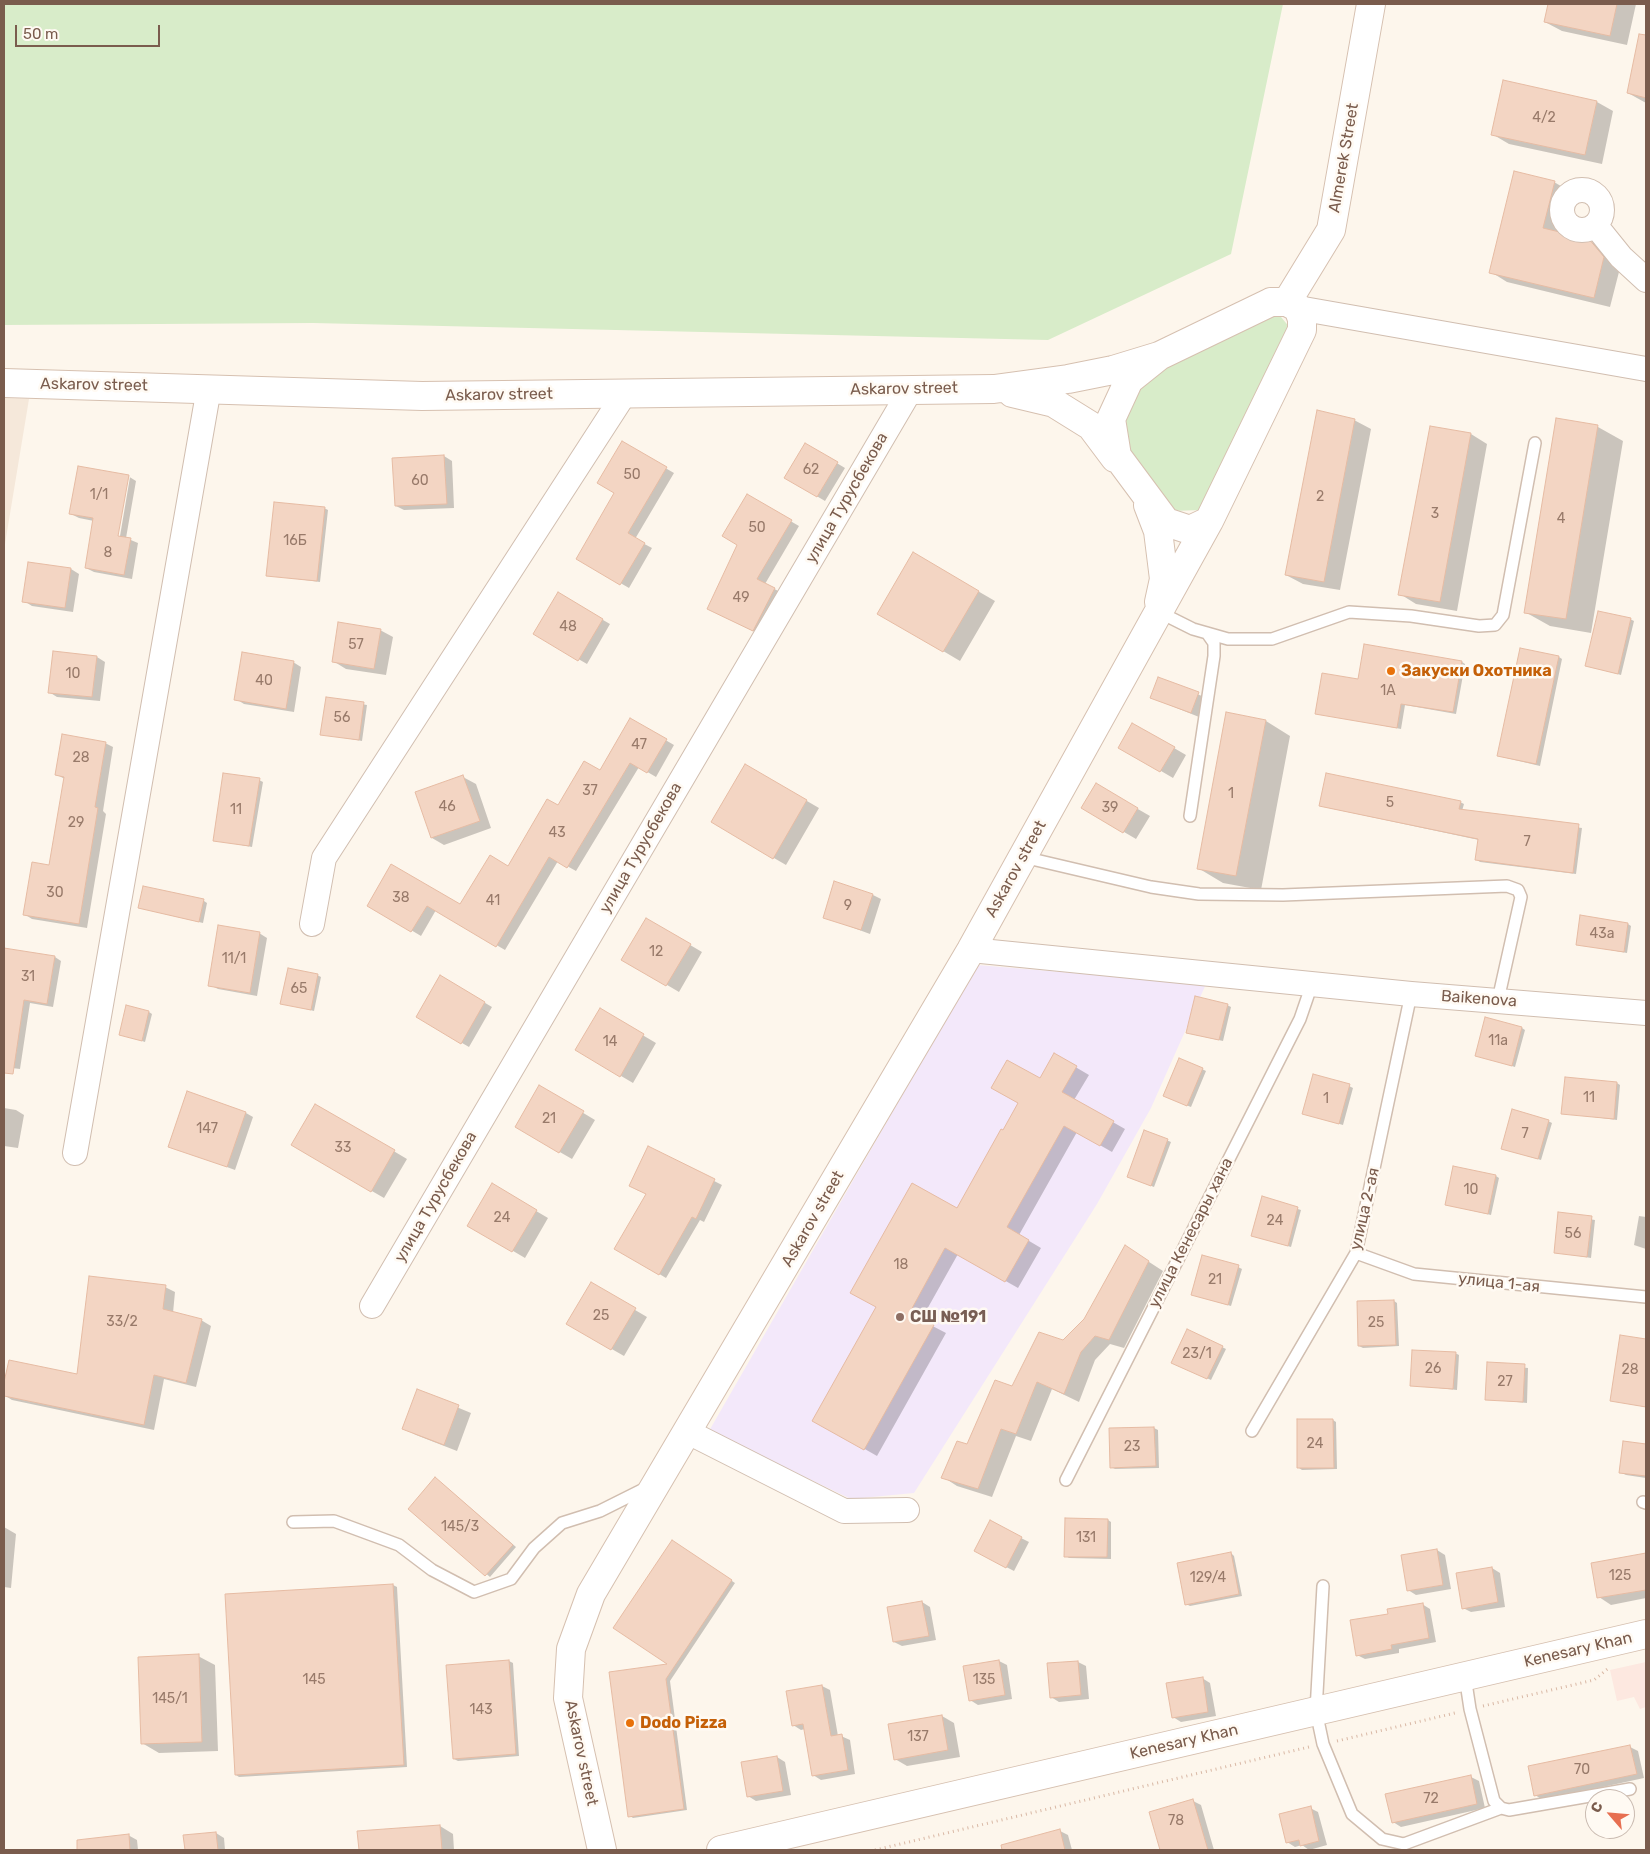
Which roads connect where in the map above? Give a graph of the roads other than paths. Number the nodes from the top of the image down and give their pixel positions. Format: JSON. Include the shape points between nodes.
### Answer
{"nodes":[{"id":1,"x":1371,"y":4,"type":"edge"},
{"id":2,"x":1596,"y":226,"type":"dead end"},
{"id":3,"x":1646,"y":280,"type":"edge"},
{"id":4,"x":1292,"y":305,"type":"junction"},
{"id":5,"x":1159,"y":356,"type":"junction"},
{"id":6,"x":1646,"y":369,"type":"edge"},
{"id":7,"x":4,"y":384,"type":"edge"},
{"id":8,"x":209,"y":388,"type":"junction"},
{"id":9,"x":911,"y":389,"type":"junction"},
{"id":10,"x":994,"y":389,"type":"junction"},
{"id":11,"x":625,"y":393,"type":"junction"},
{"id":12,"x":1535,"y":443,"type":"dead end"},
{"id":13,"x":1143,"y":494,"type":"junction"},
{"id":14,"x":1209,"y":521,"type":"junction"},
{"id":15,"x":1158,"y":611,"type":"junction"},
{"id":16,"x":1206,"y":633,"type":"junction"},
{"id":17,"x":1190,"y":816,"type":"dead end"},
{"id":18,"x":1022,"y":857,"type":"junction"},
{"id":19,"x":312,"y":924,"type":"dead end"},
{"id":20,"x":971,"y":950,"type":"junction"},
{"id":21,"x":1312,"y":984,"type":"junction"},
{"id":22,"x":1411,"y":994,"type":"junction"},
{"id":23,"x":1498,"y":1000,"type":"junction"},
{"id":24,"x":1646,"y":1013,"type":"edge"},
{"id":25,"x":75,"y":1153,"type":"dead end"},
{"id":26,"x":1356,"y":1253,"type":"junction"},
{"id":27,"x":1646,"y":1297,"type":"edge"},
{"id":28,"x":372,"y":1306,"type":"dead end"},
{"id":29,"x":1252,"y":1431,"type":"dead end"},
{"id":30,"x":688,"y":1432,"type":"junction"},
{"id":31,"x":1066,"y":1480,"type":"dead end"},
{"id":32,"x":656,"y":1482,"type":"junction"},
{"id":33,"x":907,"y":1510,"type":"dead end"},
{"id":34,"x":293,"y":1522,"type":"dead end"},
{"id":35,"x":1323,"y":1586,"type":"dead end"},
{"id":36,"x":1646,"y":1634,"type":"edge"},
{"id":37,"x":1465,"y":1676,"type":"junction"},
{"id":38,"x":1316,"y":1711,"type":"junction"},
{"id":39,"x":1585,"y":1797,"type":"edge"},
{"id":40,"x":1501,"y":1808,"type":"junction"},
{"id":41,"x":602,"y":1850,"type":"edge"},
{"id":42,"x":721,"y":1850,"type":"edge"}],
"edges":[{"from":1,"to":4,"type":"street","name":"Almerek Street","via":[[1331,230]]},
{"from":2,"to":3,"type":"street","via":[[1621,257]]},
{"from":4,"to":5,"type":"street","via":[[1271,302]]},
{"from":4,"to":6,"type":"street"},
{"from":4,"to":14,"type":"street","name":"Askarov street","via":[[1302,319],[1302,330]]},
{"from":5,"to":10,"type":"street","via":[[1113,370]]},
{"from":5,"to":13,"type":"street","via":[[1129,380],[1111,419],[1117,456]]},
{"from":7,"to":8,"type":"street","name":"Askarov street"},
{"from":8,"to":11,"type":"street","name":"Askarov street","via":[[422,396]]},
{"from":8,"to":25,"type":"street"},
{"from":9,"to":10,"type":"street","name":"Askarov street"},
{"from":9,"to":11,"type":"street","name":"Askarov street"},
{"from":9,"to":28,"type":"street","name":"улица Турусбекова"},
{"from":10,"to":13,"type":"street","via":[[1054,403],[1091,426]]},
{"from":11,"to":19,"type":"street","via":[[324,858]]},
{"from":12,"to":16,"type":"lane","via":[[1503,615],[1495,625],[1349,612],[1272,639],[1228,638]]},
{"from":13,"to":14,"type":"street","via":[[1166,522],[1190,530]]},
{"from":13,"to":15,"type":"street","via":[[1158,530],[1164,579]]},
{"from":14,"to":15,"type":"street","name":"Askarov street"},
{"from":15,"to":16,"type":"lane"},
{"from":15,"to":18,"type":"street","name":"Askarov street"},
{"from":16,"to":17,"type":"lane","via":[[1214,642],[1214,656]]},
{"from":18,"to":20,"type":"street","name":"Askarov street"},
{"from":18,"to":23,"type":"lane","via":[[1151,887],[1199,894],[1283,895],[1507,886],[1518,890],[1521,897]]},
{"from":20,"to":21,"type":"street","name":"Baikenova"},
{"from":20,"to":30,"type":"street","name":"Askarov street"},
{"from":21,"to":22,"type":"street","name":"Baikenova"},
{"from":21,"to":31,"type":"lane","name":"улица Кенесары хана","via":[[1300,1019]]},
{"from":22,"to":23,"type":"street","name":"Baikenova"},
{"from":22,"to":26,"type":"lane","name":"улица 2-ая"},
{"from":23,"to":24,"type":"street","name":"Baikenova"},
{"from":26,"to":27,"type":"lane","name":"улица 1-ая","via":[[1414,1274]]},
{"from":26,"to":29,"type":"lane","name":"улица 2-ая"},
{"from":30,"to":32,"type":"street","name":"Askarov street"},
{"from":30,"to":33,"type":"street","via":[[844,1511]]},
{"from":32,"to":34,"type":"lane","via":[[600,1511],[562,1523],[534,1548],[511,1579],[474,1592],[432,1570],[399,1545],[334,1521]]},
{"from":32,"to":41,"type":"street","name":"Askarov street","via":[[591,1594],[571,1649],[568,1698]]},
{"from":35,"to":38,"type":"lane"},
{"from":36,"to":37,"type":"street","name":"Kenesary Khan"},
{"from":37,"to":38,"type":"street","name":"Kenesary Khan"},
{"from":37,"to":40,"type":"lane","via":[[1470,1709],[1494,1800]]},
{"from":38,"to":40,"type":"lane","via":[[1323,1744],[1352,1814],[1382,1839],[1404,1844]]},
{"from":38,"to":42,"type":"street","name":"Kenesary Khan"},
{"from":39,"to":40,"type":"lane","via":[[1509,1810]]}]}
